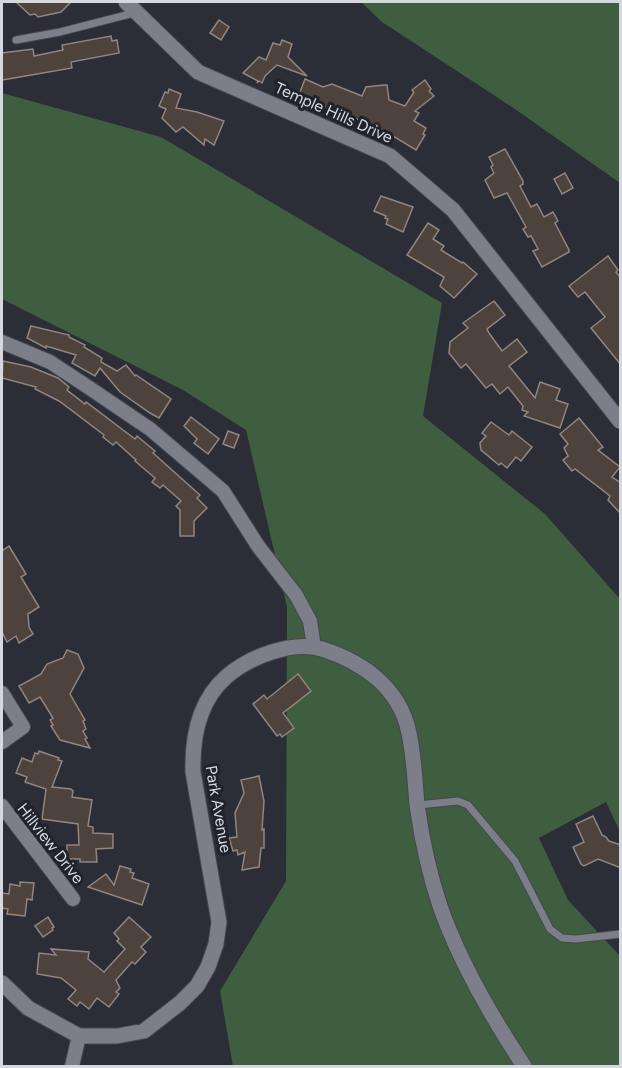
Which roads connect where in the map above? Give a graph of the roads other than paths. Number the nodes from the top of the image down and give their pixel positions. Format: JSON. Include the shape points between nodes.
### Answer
{"nodes":[{"id":1,"x":131,"y":7,"type":"edge"},
{"id":2,"x":16,"y":40,"type":"dead end"},
{"id":3,"x":2,"y":342,"type":"edge"},
{"id":4,"x":621,"y":421,"type":"edge"},
{"id":5,"x":314,"y":647,"type":"junction"},
{"id":6,"x":2,"y":693,"type":"edge"},
{"id":7,"x":2,"y":742,"type":"edge"},
{"id":8,"x":2,"y":806,"type":"edge"},
{"id":9,"x":417,"y":806,"type":"junction"},
{"id":10,"x":74,"y":899,"type":"dead end"},
{"id":11,"x":621,"y":934,"type":"edge"},
{"id":12,"x":2,"y":983,"type":"edge"},
{"id":13,"x":79,"y":1036,"type":"junction"},
{"id":14,"x":72,"y":1066,"type":"edge"},
{"id":15,"x":524,"y":1066,"type":"edge"}],
"edges":[{"from":1,"to":2,"type":"lane","via":[[60,32]]},
{"from":1,"to":4,"type":"main road","name":"Temple Hills Drive","via":[[198,72],[390,156],[453,210]]},
{"from":3,"to":5,"type":"street","via":[[50,362],[94,391],[150,429],[223,491],[296,595],[310,621]]},
{"from":5,"to":9,"type":"main road","name":"Park Avenue","via":[[341,655],[368,670],[386,685],[398,703],[409,731]]},
{"from":5,"to":13,"type":"main road","name":"Park Avenue","via":[[283,649],[237,668],[206,701],[198,723],[192,748],[193,772],[219,922],[211,959],[197,986],[144,1030],[117,1036]]},
{"from":6,"to":7,"type":"street","via":[[23,727]]},
{"from":8,"to":10,"type":"street","name":"Hillview Drive"},
{"from":9,"to":11,"type":"lane","via":[[458,801],[468,806],[515,861],[550,929],[562,938]]},
{"from":9,"to":15,"type":"main road","name":"Park Avenue","via":[[441,908],[480,996]]},
{"from":12,"to":13,"type":"main road","name":"Park Avenue","via":[[28,1008]]},
{"from":13,"to":14,"type":"street"}]}
